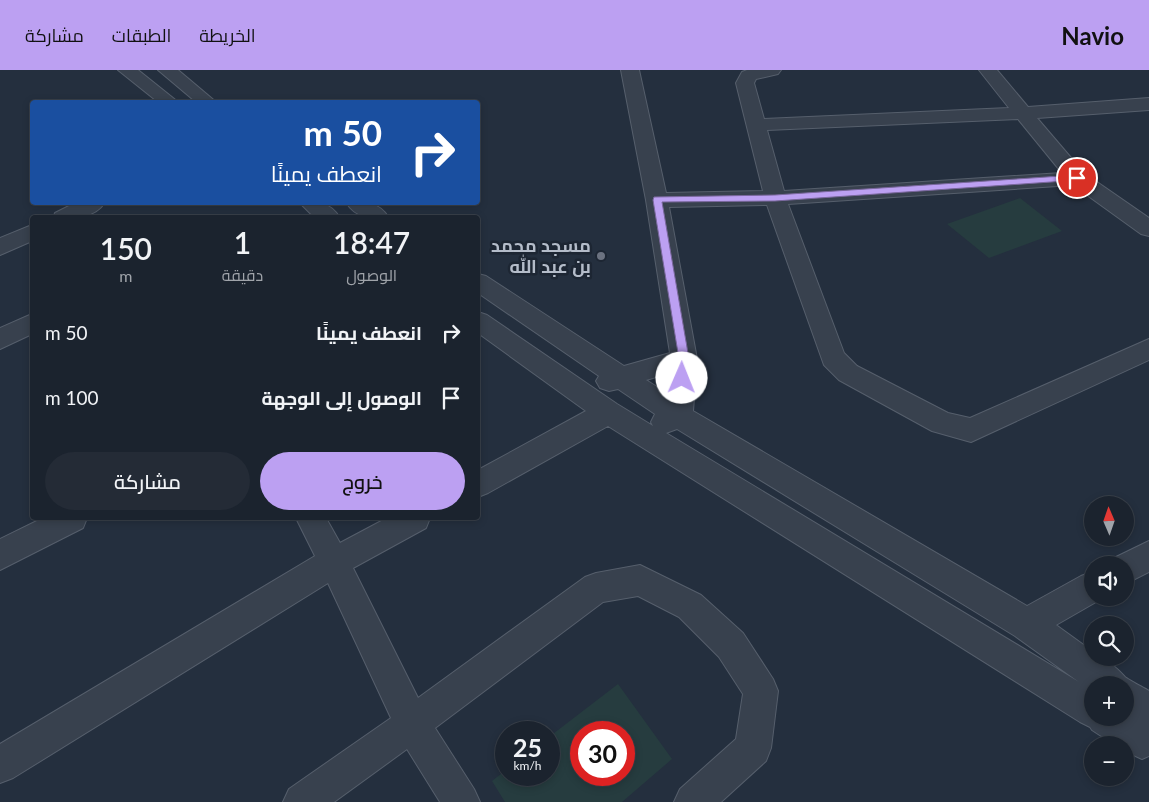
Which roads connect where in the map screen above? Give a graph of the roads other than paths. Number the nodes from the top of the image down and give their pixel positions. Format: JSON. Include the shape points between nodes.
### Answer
{"nodes":[{"id":1,"x":127,"y":70,"type":"edge"},
{"id":2,"x":167,"y":70,"type":"edge"},
{"id":3,"x":630,"y":70,"type":"edge"},
{"id":4,"x":772,"y":70,"type":"edge"},
{"id":5,"x":988,"y":70,"type":"edge"},
{"id":6,"x":166,"y":100,"type":"edge"},
{"id":7,"x":204,"y":100,"type":"edge"},
{"id":8,"x":1149,"y":104,"type":"edge"},
{"id":9,"x":1023,"y":113,"type":"junction"},
{"id":10,"x":756,"y":125,"type":"junction"},
{"id":11,"x":1077,"y":178,"type":"junction"},
{"id":12,"x":775,"y":198,"type":"junction"},
{"id":13,"x":657,"y":200,"type":"junction"},
{"id":14,"x":89,"y":205,"type":"edge"},
{"id":15,"x":313,"y":205,"type":"edge"},
{"id":16,"x":360,"y":205,"type":"edge"},
{"id":17,"x":69,"y":215,"type":"edge"},
{"id":18,"x":326,"y":215,"type":"edge"},
{"id":19,"x":375,"y":215,"type":"edge"},
{"id":20,"x":1149,"y":229,"type":"edge"},
{"id":21,"x":30,"y":233,"type":"edge"},
{"id":22,"x":0,"y":247,"type":"edge"},
{"id":23,"x":480,"y":283,"type":"edge"},
{"id":24,"x":480,"y":322,"type":"edge"},
{"id":25,"x":30,"y":324,"type":"edge"},
{"id":26,"x":0,"y":339,"type":"edge"},
{"id":27,"x":1149,"y":349,"type":"edge"},
{"id":28,"x":684,"y":359,"type":"junction"},
{"id":29,"x":621,"y":376,"type":"junction"},
{"id":30,"x":581,"y":393,"type":"junction"},
{"id":31,"x":608,"y":412,"type":"junction"},
{"id":32,"x":679,"y":416,"type":"junction"},
{"id":33,"x":640,"y":431,"type":"junction"},
{"id":34,"x":480,"y":483,"type":"edge"},
{"id":35,"x":68,"y":520,"type":"edge"},
{"id":36,"x":312,"y":520,"type":"edge"},
{"id":37,"x":411,"y":520,"type":"edge"},
{"id":38,"x":0,"y":555,"type":"edge"},
{"id":39,"x":1149,"y":556,"type":"edge"},
{"id":40,"x":334,"y":562,"type":"junction"},
{"id":41,"x":1134,"y":564,"type":"edge"},
{"id":42,"x":1084,"y":592,"type":"edge"},
{"id":43,"x":1027,"y":624,"type":"junction"},
{"id":44,"x":1099,"y":676,"type":"edge"},
{"id":45,"x":1084,"y":705,"type":"edge"},
{"id":46,"x":1134,"y":711,"type":"edge"},
{"id":47,"x":412,"y":724,"type":"junction"},
{"id":48,"x":1127,"y":726,"type":"edge"},
{"id":49,"x":1147,"y":733,"type":"edge"},
{"id":50,"x":0,"y":765,"type":"edge"},
{"id":51,"x":302,"y":802,"type":"edge"},
{"id":52,"x":461,"y":802,"type":"edge"},
{"id":53,"x":693,"y":802,"type":"edge"}],
"edges":[{"from":1,"to":6,"type":"street"},
{"from":2,"to":7,"type":"street"},
{"from":3,"to":13,"type":"street"},
{"from":4,"to":10,"type":"street","via":[[748,76],[745,83]]},
{"from":5,"to":9,"type":"street"},
{"from":8,"to":9,"type":"street"},
{"from":9,"to":10,"type":"street"},
{"from":9,"to":11,"type":"street"},
{"from":10,"to":12,"type":"street"},
{"from":11,"to":12,"type":"street"},
{"from":11,"to":20,"type":"street"},
{"from":12,"to":13,"type":"street"},
{"from":12,"to":27,"type":"street","via":[[833,358],[848,373],[942,423],[971,430]]},
{"from":13,"to":28,"type":"street"},
{"from":14,"to":17,"type":"street"},
{"from":15,"to":18,"type":"street"},
{"from":16,"to":19,"type":"street"},
{"from":21,"to":22,"type":"street"},
{"from":23,"to":29,"type":"street"},
{"from":24,"to":30,"type":"street"},
{"from":25,"to":26,"type":"street"},
{"from":28,"to":29,"type":"street"},
{"from":28,"to":32,"type":"street"},
{"from":29,"to":30,"type":"street"},
{"from":29,"to":32,"type":"street"},
{"from":30,"to":31,"type":"street"},
{"from":31,"to":33,"type":"street"},
{"from":31,"to":34,"type":"street"},
{"from":32,"to":33,"type":"street"},
{"from":32,"to":43,"type":"street"},
{"from":33,"to":45,"type":"street"},
{"from":35,"to":38,"type":"street"},
{"from":36,"to":40,"type":"street"},
{"from":37,"to":40,"type":"street"},
{"from":39,"to":41,"type":"street"},
{"from":40,"to":47,"type":"street"},
{"from":40,"to":50,"type":"street"},
{"from":42,"to":43,"type":"street"},
{"from":43,"to":44,"type":"street"},
{"from":46,"to":49,"type":"street"},
{"from":47,"to":51,"type":"street"},
{"from":47,"to":52,"type":"street"},
{"from":47,"to":53,"type":"street","via":[[596,588],[640,580],[690,606],[731,645],[761,691],[753,748]]},
{"from":48,"to":49,"type":"street"}]}
